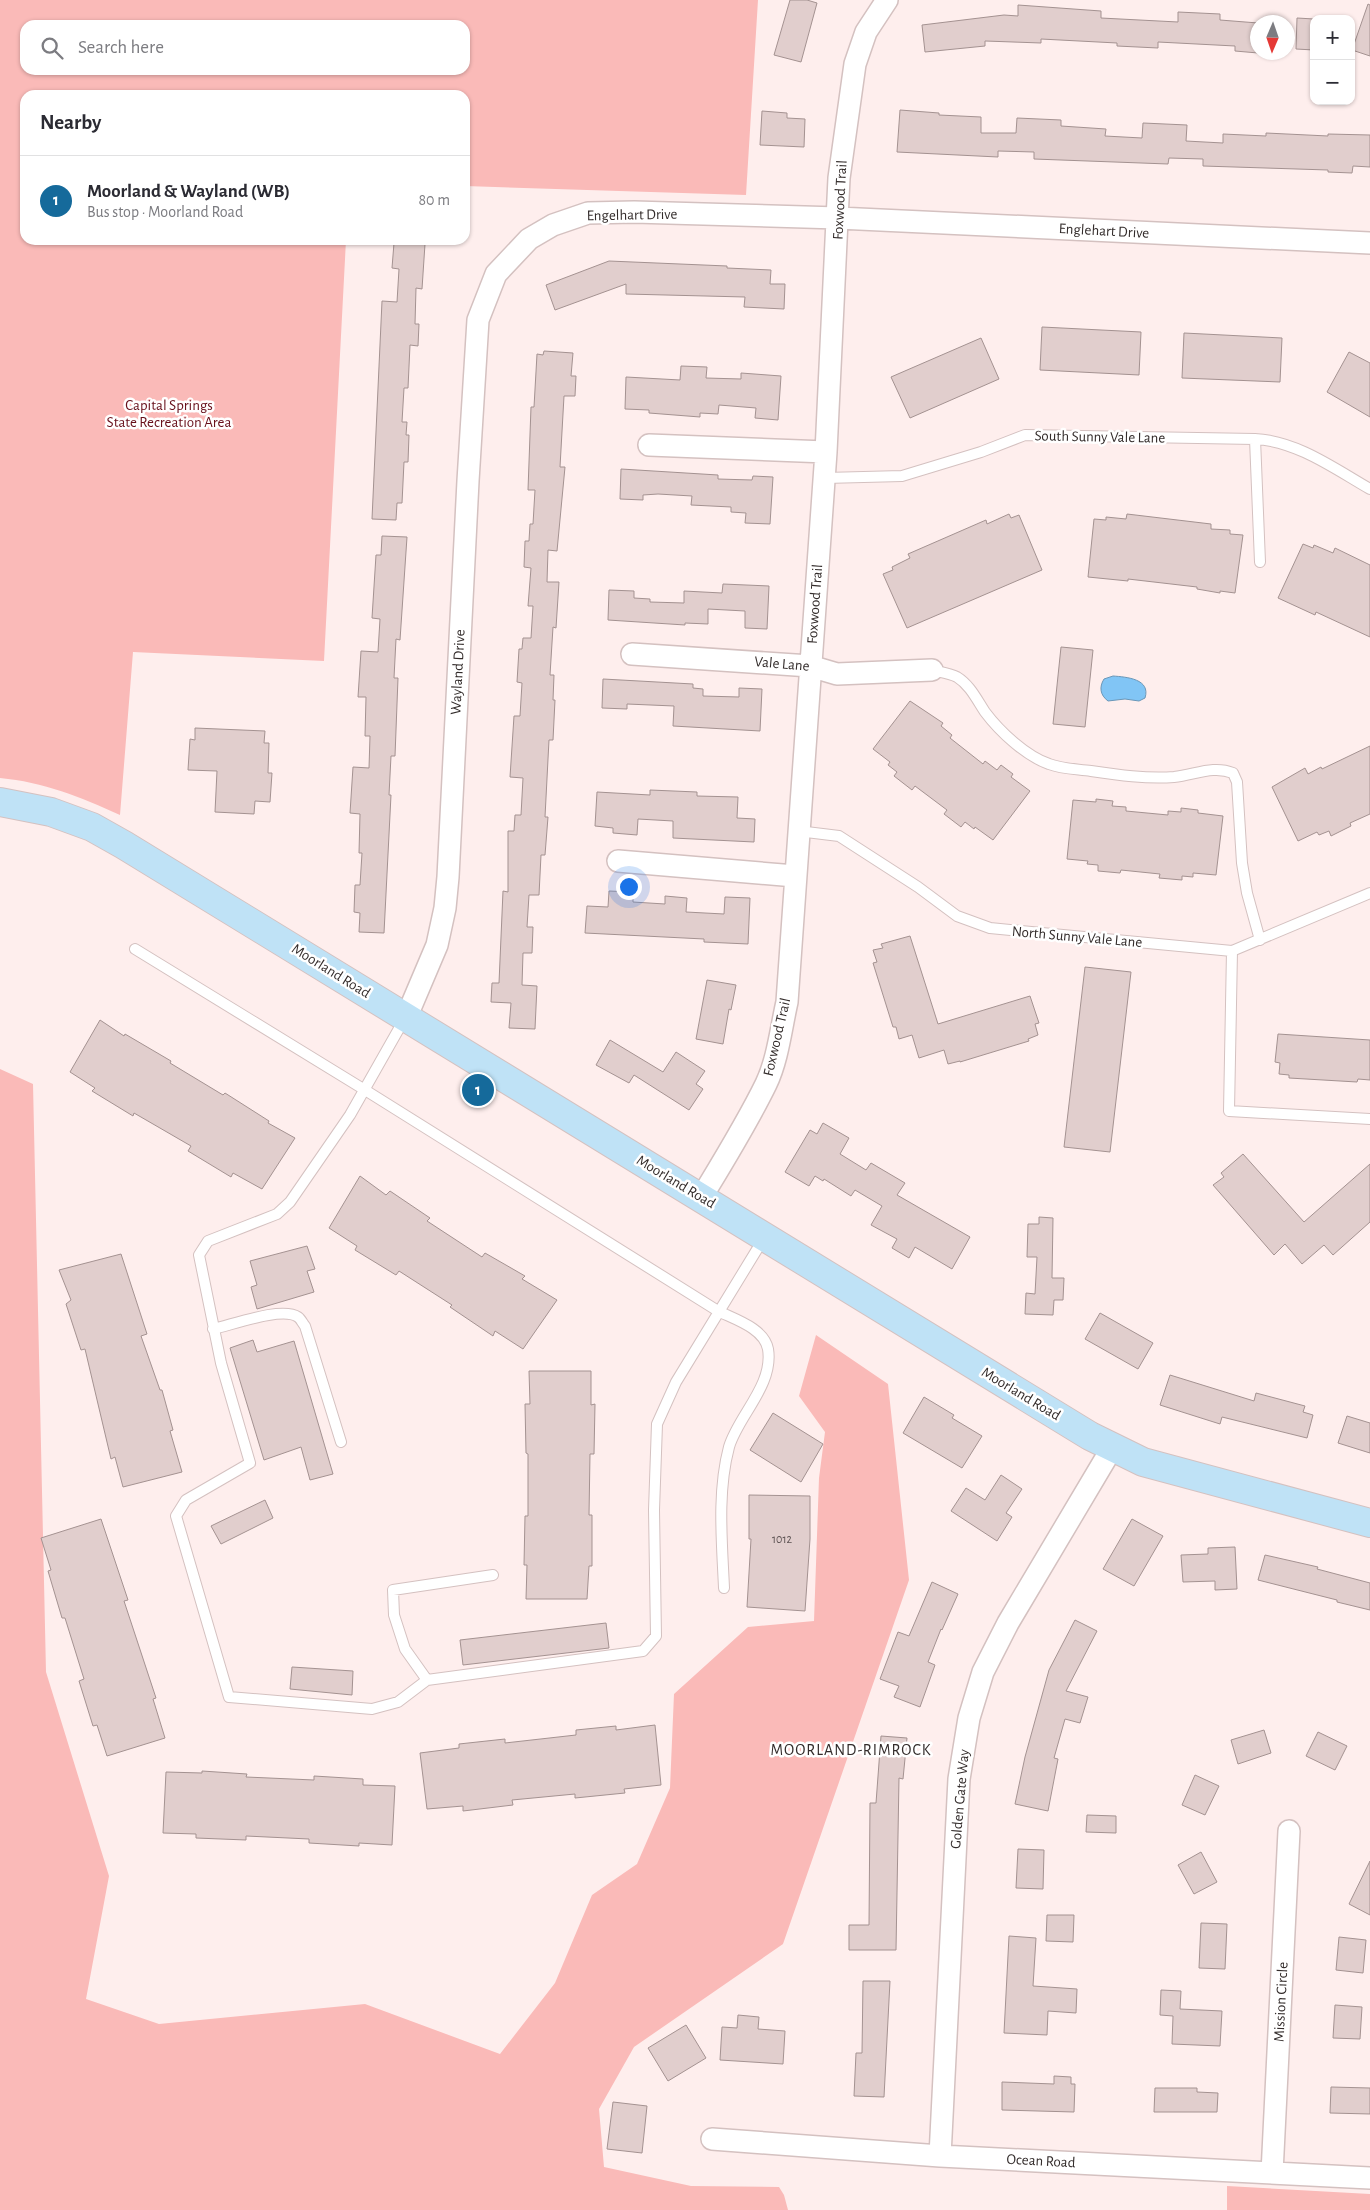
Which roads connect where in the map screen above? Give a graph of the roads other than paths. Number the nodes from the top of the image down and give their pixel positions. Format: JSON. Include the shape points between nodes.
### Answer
{"nodes":[{"id":1,"x":887,"y":0,"type":"edge"},
{"id":2,"x":838,"y":218,"type":"junction"},
{"id":3,"x":1370,"y":243,"type":"edge"},
{"id":4,"x":478,"y":320,"type":"joint"},
{"id":5,"x":1256,"y":439,"type":"junction"},
{"id":6,"x":649,"y":445,"type":"dead end"},
{"id":7,"x":826,"y":452,"type":"junction"},
{"id":8,"x":825,"y":478,"type":"junction"},
{"id":9,"x":1370,"y":489,"type":"edge"},
{"id":10,"x":1260,"y":562,"type":"dead end"},
{"id":11,"x":632,"y":654,"type":"dead end"},
{"id":12,"x":810,"y":666,"type":"junction"},
{"id":13,"x":932,"y":670,"type":"joint"},
{"id":14,"x":0,"y":802,"type":"edge"},
{"id":15,"x":798,"y":831,"type":"junction"},
{"id":16,"x":618,"y":861,"type":"dead end"},
{"id":17,"x":795,"y":876,"type":"junction"},
{"id":18,"x":1370,"y":893,"type":"edge"},
{"id":19,"x":1260,"y":940,"type":"junction"},
{"id":20,"x":135,"y":949,"type":"dead end"},
{"id":21,"x":1232,"y":951,"type":"junction"},
{"id":22,"x":406,"y":1018,"type":"junction"},
{"id":23,"x":365,"y":1090,"type":"junction"},
{"id":24,"x":1370,"y":1119,"type":"edge"},
{"id":25,"x":702,"y":1198,"type":"junction"},
{"id":26,"x":765,"y":1237,"type":"junction"},
{"id":27,"x":718,"y":1311,"type":"junction"},
{"id":28,"x":214,"y":1330,"type":"junction"},
{"id":29,"x":341,"y":1442,"type":"dead end"},
{"id":30,"x":1112,"y":1448,"type":"junction"},
{"id":31,"x":1370,"y":1523,"type":"edge"},
{"id":32,"x":493,"y":1575,"type":"dead end"},
{"id":33,"x":724,"y":1588,"type":"dead end"},
{"id":34,"x":427,"y":1680,"type":"junction"},
{"id":35,"x":1289,"y":1831,"type":"dead end"},
{"id":36,"x":712,"y":2140,"type":"dead end"},
{"id":37,"x":940,"y":2156,"type":"junction"},
{"id":38,"x":1272,"y":2173,"type":"junction"},
{"id":39,"x":1370,"y":2178,"type":"edge"}],
"edges":[{"from":1,"to":2,"type":"street","name":"Foxwood Trail","via":[[866,32],[855,64],[839,178]]},
{"from":2,"to":3,"type":"street","name":"Englehart Drive"},
{"from":2,"to":4,"type":"street","name":"Engelhart Drive","via":[[588,213],[553,225],[529,238],[496,274]]},
{"from":2,"to":7,"type":"street","name":"Foxwood Trail"},
{"from":4,"to":22,"type":"street","name":"Wayland Drive","via":[[447,885],[437,945]]},
{"from":5,"to":8,"type":"lane","name":"South Sunny Vale Lane","via":[[1025,435],[982,452],[902,476]]},
{"from":5,"to":9,"type":"lane","name":"South Sunny Vale Lane","via":[[1304,451]]},
{"from":5,"to":10,"type":"lane"},
{"from":6,"to":7,"type":"street"},
{"from":7,"to":8,"type":"street","name":"Foxwood Trail"},
{"from":8,"to":12,"type":"street","name":"Foxwood Trail"},
{"from":11,"to":12,"type":"street","name":"Vale Lane"},
{"from":12,"to":13,"type":"street","name":"Vale Lane","via":[[837,674]]},
{"from":12,"to":15,"type":"street","name":"Foxwood Trail"},
{"from":13,"to":19,"type":"lane","via":[[955,675],[965,683],[987,715],[1014,742],[1030,756],[1050,765],[1154,778],[1224,769],[1234,773],[1238,782],[1242,863]]},
{"from":14,"to":22,"type":"street","name":"Moorland Road","via":[[51,812],[92,827]]},
{"from":15,"to":17,"type":"street","name":"Foxwood Trail"},
{"from":15,"to":21,"type":"lane","name":"North Sunny Vale Lane","via":[[839,836],[957,916],[990,928]]},
{"from":16,"to":17,"type":"street"},
{"from":17,"to":25,"type":"street","name":"Foxwood Trail","via":[[787,1002],[774,1062],[741,1131]]},
{"from":18,"to":19,"type":"lane","name":"North Sunny Vale Lane"},
{"from":19,"to":21,"type":"lane","name":"North Sunny Vale Lane"},
{"from":20,"to":23,"type":"lane"},
{"from":21,"to":24,"type":"lane","via":[[1229,1111]]},
{"from":22,"to":23,"type":"lane"},
{"from":22,"to":25,"type":"street","name":"Moorland Road"},
{"from":23,"to":27,"type":"lane"},
{"from":23,"to":28,"type":"lane","via":[[290,1202],[277,1214],[208,1241],[199,1255]]},
{"from":25,"to":26,"type":"street","name":"Moorland Road"},
{"from":26,"to":27,"type":"lane"},
{"from":26,"to":30,"type":"street","name":"Moorland Road"},
{"from":27,"to":33,"type":"lane","via":[[752,1328],[763,1337],[768,1348],[767,1369],[730,1444],[725,1463],[721,1517]]},
{"from":27,"to":34,"type":"lane","via":[[676,1382],[656,1424],[656,1636],[643,1651]]},
{"from":28,"to":29,"type":"lane","via":[[276,1313],[298,1317],[305,1326]]},
{"from":28,"to":34,"type":"lane","via":[[250,1463],[186,1500],[176,1516],[229,1697],[372,1709],[398,1702]]},
{"from":30,"to":31,"type":"street","name":"Moorland Road","via":[[1143,1462]]},
{"from":30,"to":37,"type":"street","name":"Golden Gate Way","via":[[1008,1623],[983,1672],[969,1718],[958,1778]]},
{"from":32,"to":34,"type":"lane","via":[[393,1590],[394,1615],[405,1649]]},
{"from":35,"to":38,"type":"street","name":"Mission Circle"},
{"from":36,"to":37,"type":"street","name":"Ocean Road"},
{"from":37,"to":38,"type":"street","name":"Ocean Road"},
{"from":38,"to":39,"type":"street","name":"Ocean Road"}]}
